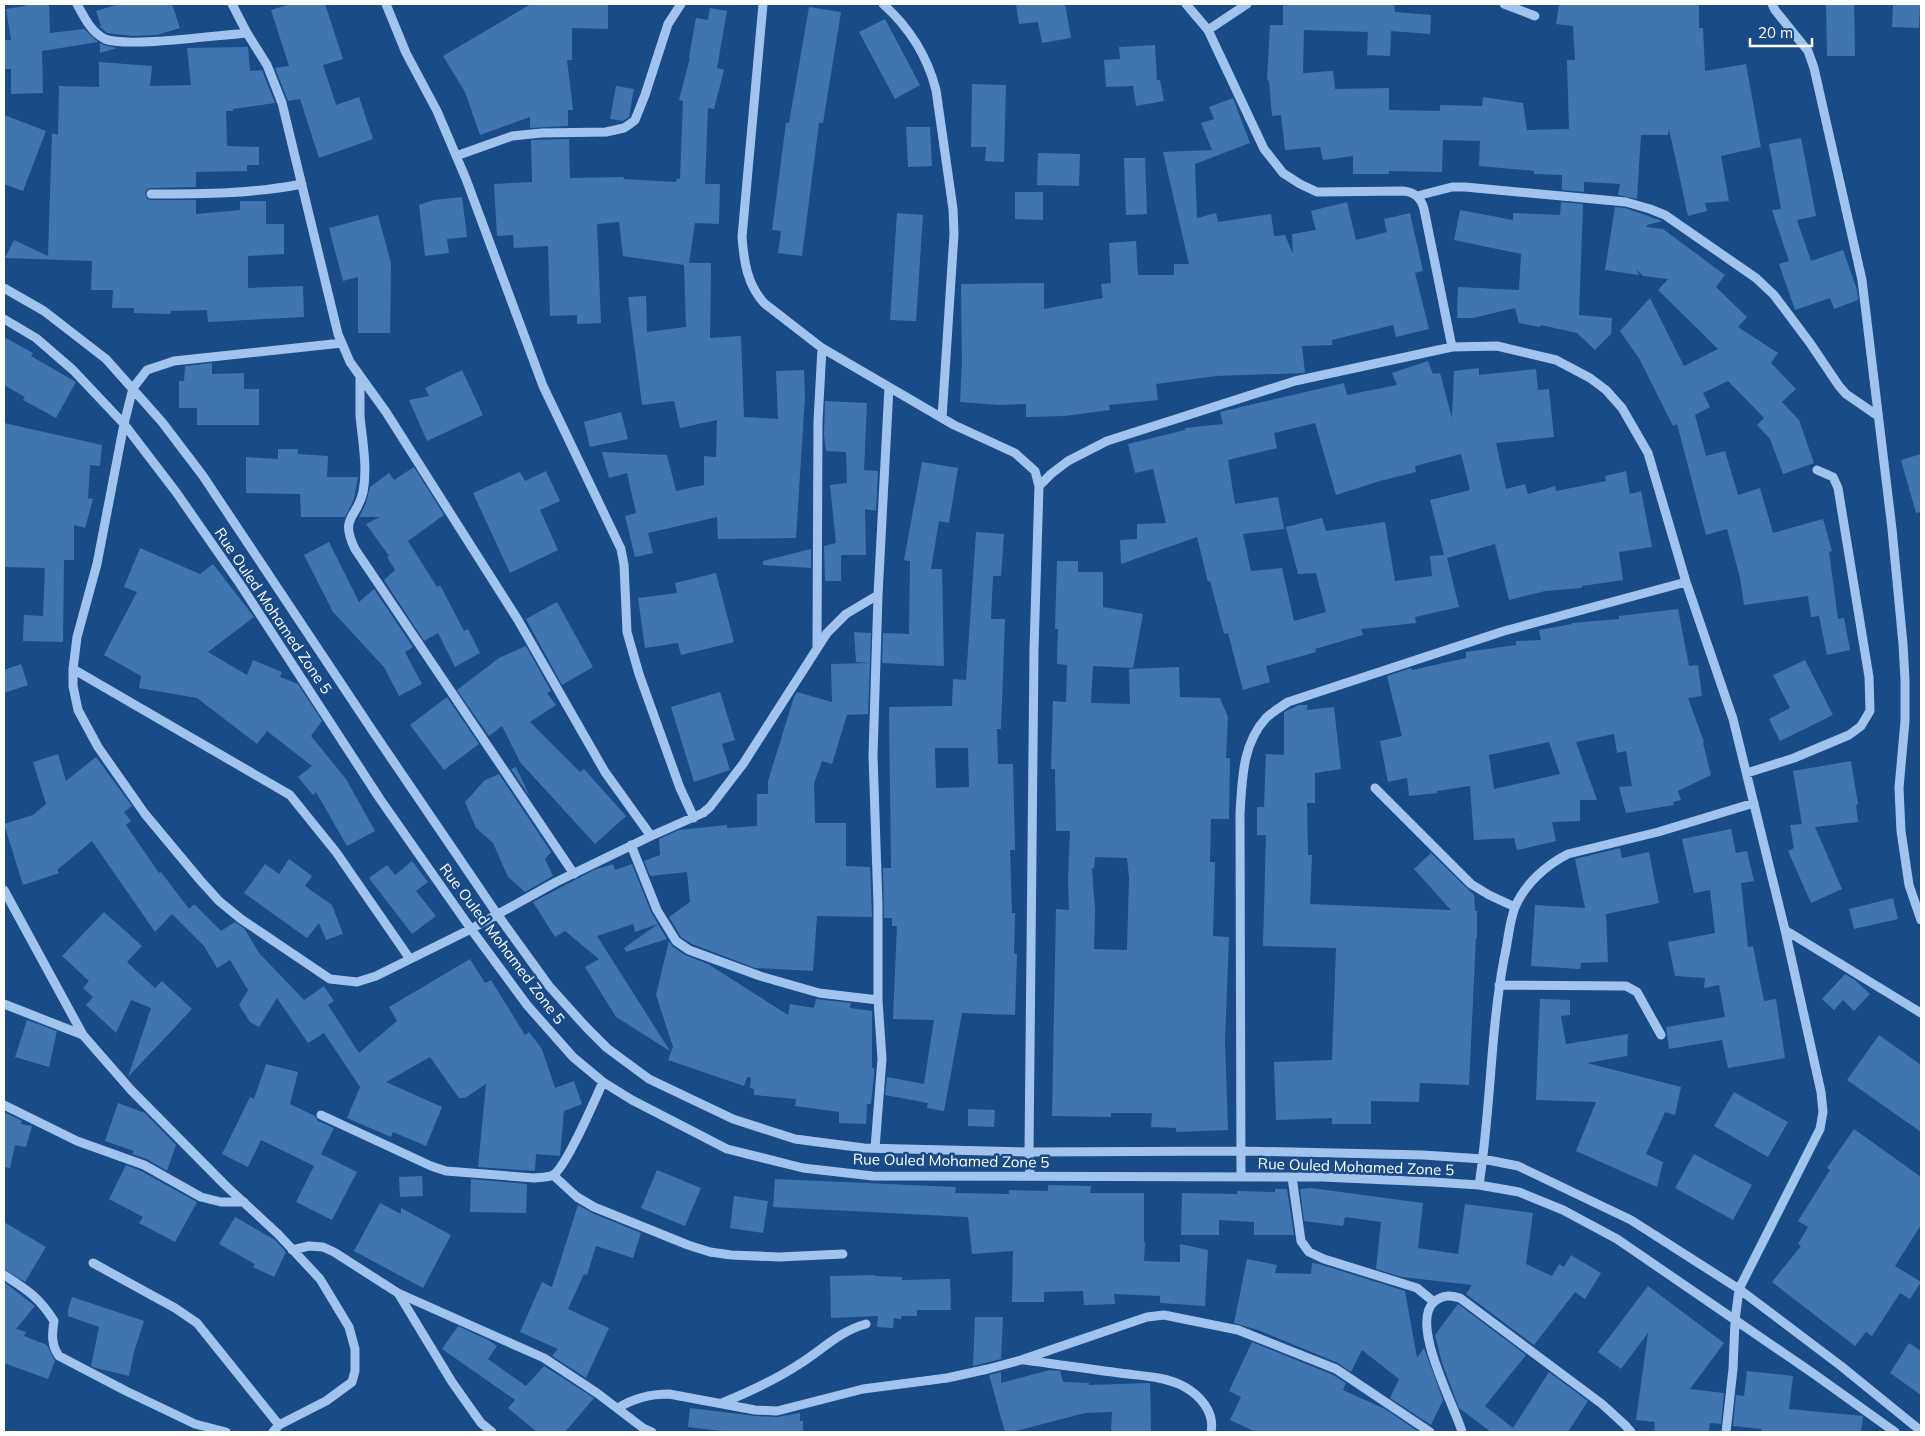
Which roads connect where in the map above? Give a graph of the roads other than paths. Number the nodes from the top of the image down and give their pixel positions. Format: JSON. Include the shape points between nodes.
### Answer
{"nodes":[{"id":1,"x":77,"y":4,"type":"edge"},
{"id":2,"x":232,"y":4,"type":"edge"},
{"id":3,"x":386,"y":4,"type":"edge"},
{"id":4,"x":681,"y":4,"type":"edge"},
{"id":5,"x":763,"y":4,"type":"edge"},
{"id":6,"x":883,"y":4,"type":"edge"},
{"id":7,"x":1186,"y":4,"type":"edge"},
{"id":8,"x":1247,"y":4,"type":"edge"},
{"id":9,"x":1504,"y":4,"type":"edge"},
{"id":10,"x":1772,"y":4,"type":"edge"},
{"id":11,"x":1535,"y":16,"type":"dead end"},
{"id":12,"x":1208,"y":30,"type":"junction"},
{"id":13,"x":247,"y":33,"type":"junction"},
{"id":14,"x":456,"y":156,"type":"junction"},
{"id":15,"x":302,"y":184,"type":"junction"},
{"id":16,"x":151,"y":194,"type":"dead end"},
{"id":17,"x":1418,"y":196,"type":"junction"},
{"id":18,"x":4,"y":288,"type":"edge"},
{"id":19,"x":4,"y":319,"type":"edge"},
{"id":20,"x":342,"y":343,"type":"junction"},
{"id":21,"x":1452,"y":347,"type":"junction"},
{"id":22,"x":822,"y":348,"type":"junction"},
{"id":23,"x":360,"y":376,"type":"junction"},
{"id":24,"x":889,"y":387,"type":"junction"},
{"id":25,"x":133,"y":388,"type":"junction"},
{"id":26,"x":1878,"y":416,"type":"junction"},
{"id":27,"x":942,"y":418,"type":"junction"},
{"id":28,"x":124,"y":424,"type":"junction"},
{"id":29,"x":1817,"y":470,"type":"dead end"},
{"id":30,"x":1039,"y":486,"type":"junction"},
{"id":31,"x":1686,"y":582,"type":"junction"},
{"id":32,"x":878,"y":595,"type":"junction"},
{"id":33,"x":817,"y":648,"type":"junction"},
{"id":34,"x":72,"y":669,"type":"junction"},
{"id":35,"x":1747,"y":773,"type":"junction"},
{"id":36,"x":1375,"y":788,"type":"dead end"},
{"id":37,"x":1754,"y":803,"type":"junction"},
{"id":38,"x":694,"y":818,"type":"junction"},
{"id":39,"x":651,"y":836,"type":"junction"},
{"id":40,"x":631,"y":845,"type":"junction"},
{"id":41,"x":574,"y":874,"type":"junction"},
{"id":42,"x":4,"y":890,"type":"edge"},
{"id":43,"x":1515,"y":907,"type":"junction"},
{"id":44,"x":497,"y":914,"type":"junction"},
{"id":45,"x":1921,"y":920,"type":"edge"},
{"id":46,"x":471,"y":929,"type":"junction"},
{"id":47,"x":1785,"y":930,"type":"junction"},
{"id":48,"x":410,"y":959,"type":"junction"},
{"id":49,"x":1499,"y":985,"type":"junction"},
{"id":50,"x":878,"y":1000,"type":"junction"},
{"id":51,"x":4,"y":1004,"type":"edge"},
{"id":52,"x":1921,"y":1013,"type":"edge"},
{"id":53,"x":83,"y":1035,"type":"junction"},
{"id":54,"x":1661,"y":1035,"type":"dead end"},
{"id":55,"x":603,"y":1082,"type":"junction"},
{"id":56,"x":4,"y":1105,"type":"edge"},
{"id":57,"x":321,"y":1115,"type":"dead end"},
{"id":58,"x":874,"y":1148,"type":"junction"},
{"id":59,"x":1242,"y":1151,"type":"junction"},
{"id":60,"x":1029,"y":1152,"type":"junction"},
{"id":61,"x":1483,"y":1159,"type":"junction"},
{"id":62,"x":553,"y":1175,"type":"junction"},
{"id":63,"x":1030,"y":1176,"type":"junction"},
{"id":64,"x":1241,"y":1177,"type":"junction"},
{"id":65,"x":1292,"y":1177,"type":"junction"},
{"id":66,"x":1479,"y":1185,"type":"junction"},
{"id":67,"x":244,"y":1202,"type":"junction"},
{"id":68,"x":292,"y":1250,"type":"junction"},
{"id":69,"x":843,"y":1254,"type":"dead end"},
{"id":70,"x":93,"y":1264,"type":"dead end"},
{"id":71,"x":4,"y":1275,"type":"edge"},
{"id":72,"x":1739,"y":1289,"type":"junction"},
{"id":73,"x":398,"y":1293,"type":"junction"},
{"id":74,"x":1434,"y":1302,"type":"junction"},
{"id":75,"x":1735,"y":1321,"type":"junction"},
{"id":76,"x":866,"y":1324,"type":"dead end"},
{"id":77,"x":1021,"y":1360,"type":"junction"},
{"id":78,"x":722,"y":1404,"type":"junction"},
{"id":79,"x":618,"y":1408,"type":"junction"},
{"id":80,"x":276,"y":1429,"type":"edge"},
{"id":81,"x":1921,"y":1430,"type":"edge"},
{"id":82,"x":226,"y":1432,"type":"edge"},
{"id":83,"x":492,"y":1432,"type":"edge"},
{"id":84,"x":652,"y":1432,"type":"edge"},
{"id":85,"x":1211,"y":1432,"type":"edge"},
{"id":86,"x":1430,"y":1432,"type":"edge"},
{"id":87,"x":1462,"y":1432,"type":"edge"},
{"id":88,"x":1630,"y":1432,"type":"edge"},
{"id":89,"x":1726,"y":1432,"type":"edge"},
{"id":90,"x":1895,"y":1432,"type":"edge"}],
"edges":[{"from":1,"to":13,"type":"street","via":[[94,32],[117,42]]},
{"from":2,"to":13,"type":"street"},
{"from":3,"to":14,"type":"street"},
{"from":4,"to":14,"type":"street","via":[[668,24],[645,95],[635,120],[630,124],[606,132],[512,136]]},
{"from":5,"to":22,"type":"street","via":[[742,237],[744,262],[750,283],[764,303]]},
{"from":6,"to":27,"type":"street","via":[[917,42],[932,72],[951,191],[954,243]]},
{"from":7,"to":12,"type":"street"},
{"from":8,"to":12,"type":"street"},
{"from":9,"to":11,"type":"street"},
{"from":10,"to":26,"type":"street","via":[[1808,51],[1814,68],[1862,280]]},
{"from":12,"to":17,"type":"street","via":[[1264,149],[1283,173],[1317,192],[1409,191]]},
{"from":13,"to":15,"type":"street","via":[[267,65],[282,102]]},
{"from":14,"to":38,"type":"street","via":[[543,386],[621,549],[627,632],[667,753]]},
{"from":15,"to":16,"type":"street","via":[[273,190],[216,194]]},
{"from":15,"to":20,"type":"street"},
{"from":17,"to":21,"type":"street","via":[[1424,209]]},
{"from":17,"to":26,"type":"street","via":[[1465,187],[1626,202],[1664,215],[1756,278],[1774,295],[1846,394]]},
{"from":18,"to":25,"type":"street","name":"Rue Ouled Mohamed Zone 5","via":[[44,311],[106,359]]},
{"from":19,"to":28,"type":"street","name":"Rue Ouled Mohamed Zone 5","via":[[36,338],[73,370]]},
{"from":20,"to":23,"type":"street"},
{"from":20,"to":25,"type":"street","via":[[160,364],[147,370]]},
{"from":21,"to":30,"type":"street","via":[[1295,381],[1107,441],[1068,461]]},
{"from":21,"to":31,"type":"street","via":[[1497,346],[1556,360],[1606,390],[1622,408],[1648,453]]},
{"from":22,"to":24,"type":"street"},
{"from":22,"to":33,"type":"street","via":[[818,421]]},
{"from":23,"to":39,"type":"street","via":[[518,620],[605,772]]},
{"from":23,"to":41,"type":"street","via":[[363,492],[349,522],[349,536]]},
{"from":24,"to":27,"type":"street"},
{"from":24,"to":32,"type":"street"},
{"from":25,"to":28,"type":"street"},
{"from":25,"to":44,"type":"street","name":"Rue Ouled Mohamed Zone 5","via":[[203,476]]},
{"from":26,"to":45,"type":"street","via":[[1905,680],[1899,788],[1901,831],[1909,884]]},
{"from":27,"to":30,"type":"street","via":[[1014,453],[1035,471]]},
{"from":28,"to":34,"type":"street","via":[[97,564],[77,637]]},
{"from":28,"to":46,"type":"street","name":"Rue Ouled Mohamed Zone 5","via":[[240,584],[380,799]]},
{"from":29,"to":35,"type":"street","via":[[1833,477],[1838,488],[1869,677],[1870,711],[1861,726],[1841,739]]},
{"from":30,"to":60,"type":"street","via":[[1034,648]]},
{"from":31,"to":35,"type":"street","via":[[1733,719]]},
{"from":31,"to":59,"type":"street","via":[[1495,634],[1288,702],[1266,718],[1248,748],[1240,814]]},
{"from":32,"to":33,"type":"street","via":[[846,614]]},
{"from":32,"to":50,"type":"street","via":[[873,755]]},
{"from":33,"to":38,"type":"street","via":[[743,764],[710,807]]},
{"from":34,"to":48,"type":"street","via":[[290,794],[336,852]]},
{"from":34,"to":48,"type":"street","via":[[78,710],[98,747],[145,814],[219,901],[330,980],[357,982]]},
{"from":35,"to":37,"type":"street"},
{"from":36,"to":43,"type":"street","via":[[1472,884]]},
{"from":37,"to":43,"type":"street","via":[[1658,832],[1568,854],[1544,869],[1524,890]]},
{"from":37,"to":47,"type":"street"},
{"from":38,"to":39,"type":"street"},
{"from":39,"to":40,"type":"street"},
{"from":40,"to":41,"type":"street"},
{"from":40,"to":50,"type":"street","via":[[657,910],[676,941],[689,950],[819,994]]},
{"from":41,"to":44,"type":"street"},
{"from":42,"to":53,"type":"street"},
{"from":43,"to":49,"type":"street"},
{"from":44,"to":46,"type":"street"},
{"from":44,"to":58,"type":"street","name":"Rue Ouled Mohamed Zone 5","via":[[549,986],[586,1027],[607,1048],[649,1079],[732,1119],[795,1140]]},
{"from":46,"to":48,"type":"street"},
{"from":46,"to":55,"type":"street","name":"Rue Ouled Mohamed Zone 5","via":[[527,1005],[573,1057]]},
{"from":47,"to":52,"type":"street"},
{"from":47,"to":72,"type":"street","via":[[1823,1112],[1820,1129]]},
{"from":49,"to":54,"type":"street","via":[[1626,986],[1637,992]]},
{"from":49,"to":61,"type":"street"},
{"from":50,"to":58,"type":"street","via":[[882,1059]]},
{"from":51,"to":53,"type":"street"},
{"from":53,"to":67,"type":"street","via":[[131,1090]]},
{"from":55,"to":62,"type":"street","via":[[580,1132]]},
{"from":55,"to":63,"type":"street","name":"Rue Ouled Mohamed Zone 5","via":[[727,1149],[803,1168],[873,1176]]},
{"from":56,"to":67,"type":"street","via":[[77,1140],[144,1165],[202,1197],[221,1202]]},
{"from":57,"to":62,"type":"street","via":[[446,1171],[534,1178]]},
{"from":58,"to":60,"type":"street","name":"Rue Ouled Mohamed Zone 5"},
{"from":59,"to":60,"type":"street","name":"Rue Ouled Mohamed Zone 5"},
{"from":59,"to":61,"type":"street","name":"Rue Ouled Mohamed Zone 5"},
{"from":59,"to":64,"type":"street"},
{"from":60,"to":63,"type":"street"},
{"from":61,"to":66,"type":"street"},
{"from":61,"to":72,"type":"street","name":"Rue Ouled Mohamed Zone 5","via":[[1518,1166],[1631,1220]]},
{"from":62,"to":69,"type":"street","via":[[594,1208],[710,1252],[779,1257]]},
{"from":63,"to":64,"type":"street","name":"Rue Ouled Mohamed Zone 5"},
{"from":64,"to":65,"type":"street","name":"Rue Ouled Mohamed Zone 5"},
{"from":65,"to":66,"type":"street","name":"Rue Ouled Mohamed Zone 5"},
{"from":65,"to":74,"type":"street","via":[[1301,1241],[1309,1252],[1417,1288]]},
{"from":66,"to":75,"type":"street","name":"Rue Ouled Mohamed Zone 5","via":[[1520,1192],[1563,1210],[1617,1239]]},
{"from":67,"to":68,"type":"street"},
{"from":68,"to":73,"type":"street","via":[[323,1247]]},
{"from":68,"to":80,"type":"street","via":[[320,1279],[349,1326],[355,1349],[354,1371],[352,1382],[326,1402]]},
{"from":70,"to":80,"type":"street","via":[[197,1323]]},
{"from":71,"to":82,"type":"street","via":[[45,1306],[54,1320],[52,1337],[60,1356],[195,1424]]},
{"from":72,"to":75,"type":"street"},
{"from":72,"to":81,"type":"street","name":"Rue Ouled Mohamed Zone 5"},
{"from":73,"to":79,"type":"street","via":[[544,1358]]},
{"from":73,"to":83,"type":"street","via":[[452,1382]]},
{"from":74,"to":87,"type":"street","via":[[1427,1315],[1432,1356]]},
{"from":74,"to":88,"type":"street","via":[[1450,1295],[1460,1298],[1602,1404]]},
{"from":75,"to":89,"type":"street"},
{"from":75,"to":90,"type":"street","name":"Rue Ouled Mohamed Zone 5"},
{"from":76,"to":78,"type":"street","via":[[851,1328],[799,1364]]},
{"from":77,"to":78,"type":"street","via":[[947,1378],[863,1389],[777,1411]]},
{"from":77,"to":85,"type":"street","via":[[1158,1378],[1182,1385],[1208,1409]]},
{"from":77,"to":86,"type":"street","via":[[1147,1317],[1171,1316],[1238,1330],[1336,1368]]},
{"from":78,"to":79,"type":"street","via":[[655,1394],[636,1398]]},
{"from":79,"to":84,"type":"street"}]}
